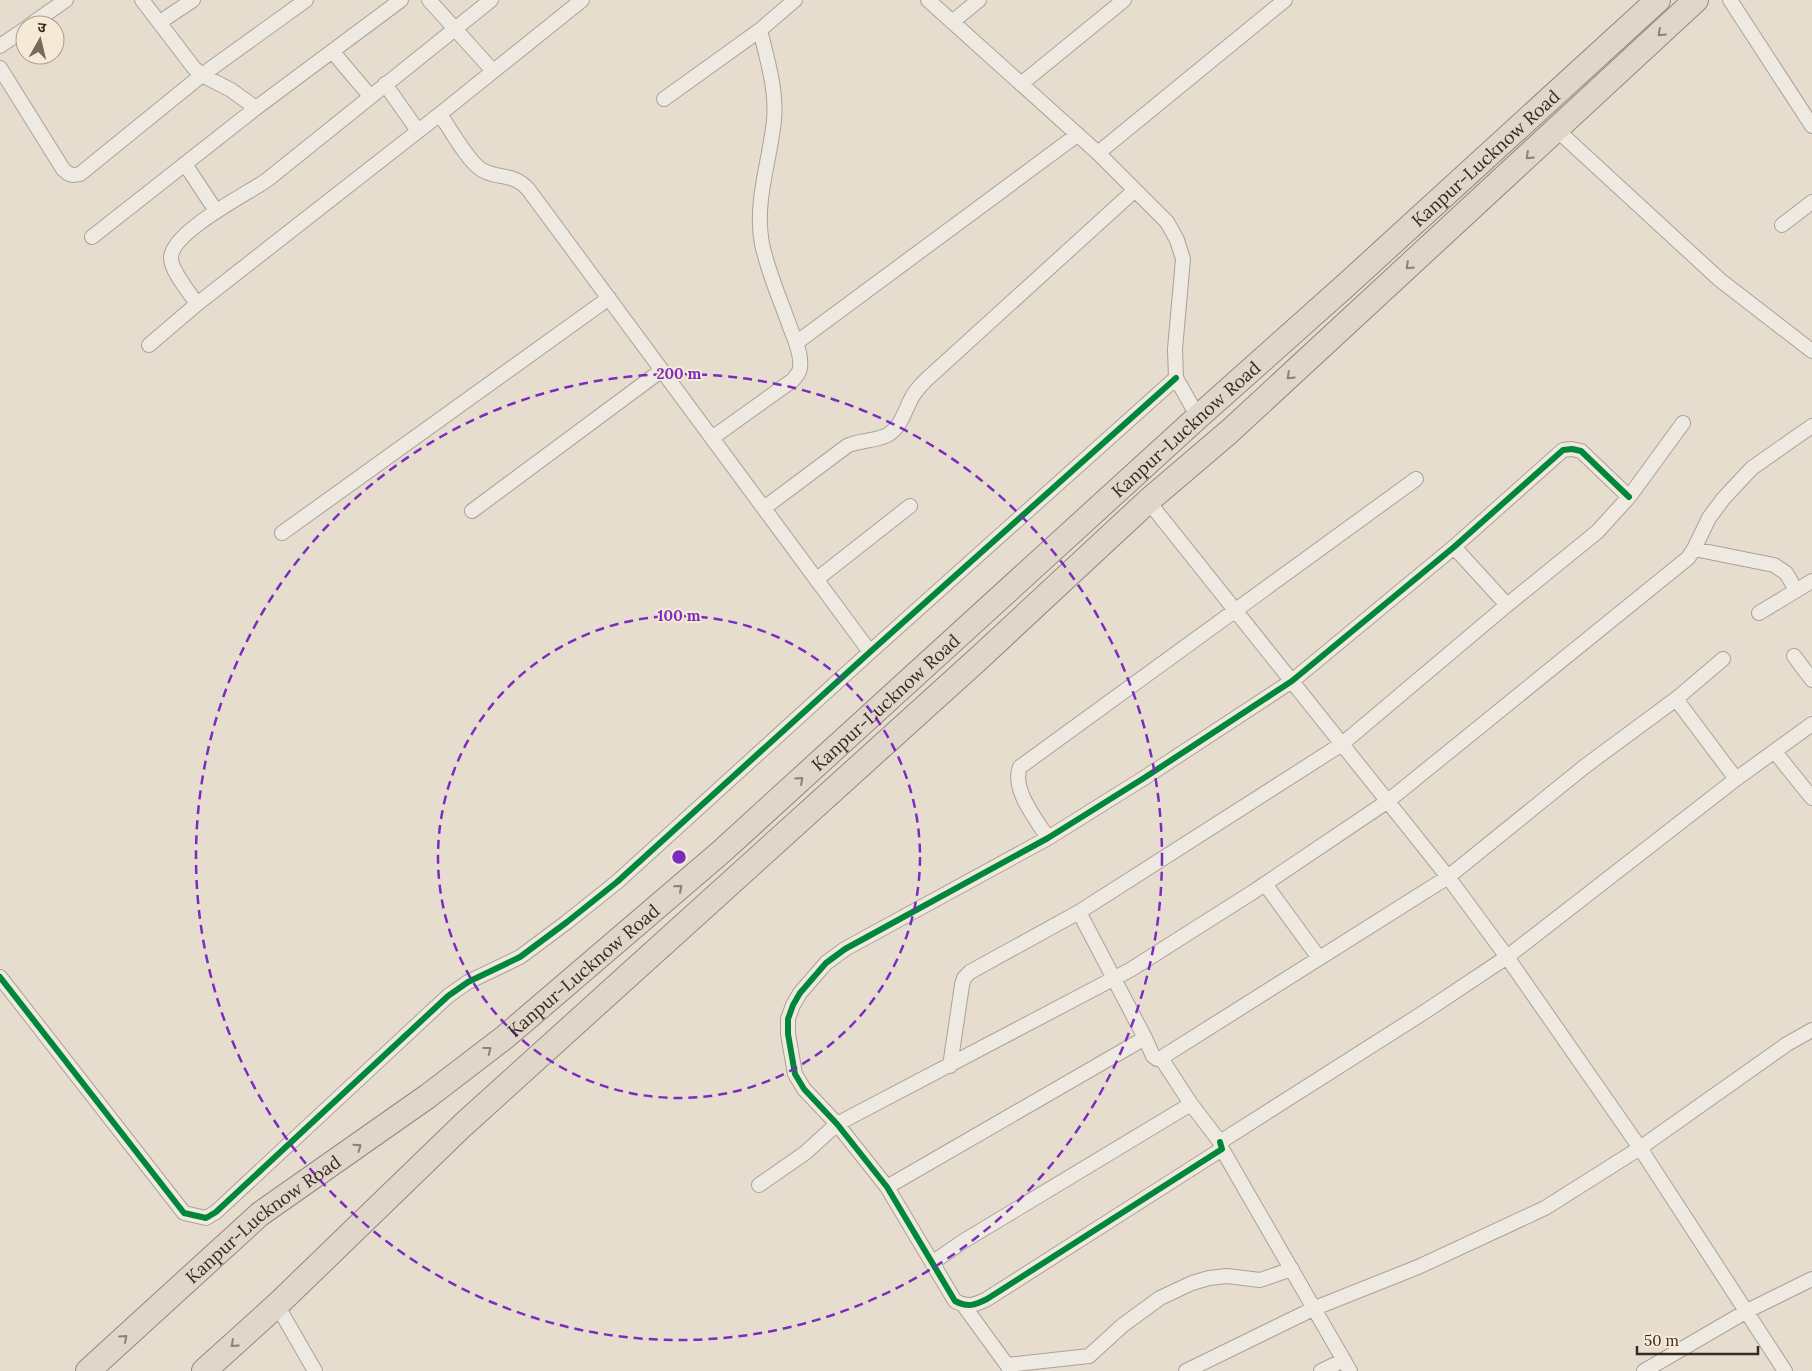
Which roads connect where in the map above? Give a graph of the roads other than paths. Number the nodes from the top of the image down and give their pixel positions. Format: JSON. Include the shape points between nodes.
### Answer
{"nodes":[{"id":1,"x":66,"y":0,"type":"edge"},
{"id":2,"x":142,"y":0,"type":"edge"},
{"id":3,"x":193,"y":0,"type":"edge"},
{"id":4,"x":306,"y":0,"type":"edge"},
{"id":5,"x":401,"y":0,"type":"edge"},
{"id":6,"x":428,"y":0,"type":"edge"},
{"id":7,"x":491,"y":0,"type":"edge"},
{"id":8,"x":582,"y":0,"type":"edge"},
{"id":9,"x":795,"y":0,"type":"edge"},
{"id":10,"x":928,"y":0,"type":"edge"},
{"id":11,"x":979,"y":0,"type":"edge"},
{"id":12,"x":1124,"y":0,"type":"edge"},
{"id":13,"x":1658,"y":0,"type":"edge"},
{"id":14,"x":1696,"y":0,"type":"edge"},
{"id":15,"x":1730,"y":0,"type":"edge"},
{"id":16,"x":1279,"y":2,"type":"edge"},
{"id":17,"x":44,"y":15,"type":"edge"},
{"id":18,"x":160,"y":22,"type":"junction"},
{"id":19,"x":952,"y":22,"type":"junction"},
{"id":20,"x":456,"y":28,"type":"junction"},
{"id":21,"x":760,"y":30,"type":"junction"},
{"id":22,"x":15,"y":36,"type":"edge"},
{"id":23,"x":0,"y":46,"type":"edge"},
{"id":24,"x":332,"y":51,"type":"junction"},
{"id":25,"x":0,"y":68,"type":"edge"},
{"id":26,"x":493,"y":71,"type":"junction"},
{"id":27,"x":202,"y":75,"type":"junction"},
{"id":28,"x":385,"y":84,"type":"junction"},
{"id":29,"x":1021,"y":84,"type":"junction"},
{"id":30,"x":370,"y":96,"type":"junction"},
{"id":31,"x":664,"y":99,"type":"dead end"},
{"id":32,"x":256,"y":108,"type":"junction"},
{"id":33,"x":440,"y":114,"type":"junction"},
{"id":34,"x":1812,"y":126,"type":"edge"},
{"id":35,"x":1557,"y":130,"type":"junction"},
{"id":36,"x":418,"y":131,"type":"junction"},
{"id":37,"x":1077,"y":135,"type":"junction"},
{"id":38,"x":1098,"y":153,"type":"junction"},
{"id":39,"x":184,"y":164,"type":"junction"},
{"id":40,"x":1135,"y":190,"type":"junction"},
{"id":41,"x":1812,"y":202,"type":"edge"},
{"id":42,"x":216,"y":211,"type":"junction"},
{"id":43,"x":1782,"y":225,"type":"dead end"},
{"id":44,"x":92,"y":237,"type":"dead end"},
{"id":45,"x":609,"y":298,"type":"junction"},
{"id":46,"x":1330,"y":300,"type":"junction"},
{"id":47,"x":197,"y":304,"type":"junction"},
{"id":48,"x":1348,"y":322,"type":"junction"},
{"id":49,"x":796,"y":343,"type":"junction"},
{"id":50,"x":149,"y":345,"type":"dead end"},
{"id":51,"x":1812,"y":351,"type":"edge"},
{"id":52,"x":662,"y":370,"type":"junction"},
{"id":53,"x":1176,"y":378,"type":"junction"},
{"id":54,"x":1198,"y":417,"type":"junction"},
{"id":55,"x":1683,"y":423,"type":"dead end"},
{"id":56,"x":1812,"y":426,"type":"edge"},
{"id":57,"x":712,"y":438,"type":"junction"},
{"id":58,"x":1416,"y":479,"type":"dead end"},
{"id":59,"x":1629,"y":497,"type":"junction"},
{"id":60,"x":1148,"y":501,"type":"junction"},
{"id":61,"x":910,"y":506,"type":"dead end"},
{"id":62,"x":764,"y":508,"type":"junction"},
{"id":63,"x":472,"y":511,"type":"dead end"},
{"id":64,"x":282,"y":533,"type":"dead end"},
{"id":65,"x":1454,"y":547,"type":"junction"},
{"id":66,"x":1694,"y":549,"type":"junction"},
{"id":67,"x":817,"y":579,"type":"junction"},
{"id":68,"x":1811,"y":583,"type":"edge"},
{"id":69,"x":1796,"y":590,"type":"junction"},
{"id":70,"x":1507,"y":605,"type":"junction"},
{"id":71,"x":1236,"y":611,"type":"junction"},
{"id":72,"x":1760,"y":613,"type":"dead end"},
{"id":73,"x":870,"y":652,"type":"junction"},
{"id":74,"x":1794,"y":656,"type":"dead end"},
{"id":75,"x":1723,"y":659,"type":"dead end"},
{"id":76,"x":1812,"y":680,"type":"edge"},
{"id":77,"x":1292,"y":682,"type":"junction"},
{"id":78,"x":1676,"y":699,"type":"junction"},
{"id":79,"x":1812,"y":724,"type":"edge"},
{"id":80,"x":1342,"y":744,"type":"junction"},
{"id":81,"x":1775,"y":752,"type":"junction"},
{"id":82,"x":1736,"y":779,"type":"junction"},
{"id":83,"x":1812,"y":798,"type":"edge"},
{"id":84,"x":1388,"y":800,"type":"junction"},
{"id":85,"x":1048,"y":838,"type":"junction"},
{"id":86,"x":1448,"y":877,"type":"junction"},
{"id":87,"x":1265,"y":884,"type":"junction"},
{"id":88,"x":1079,"y":912,"type":"junction"},
{"id":89,"x":1507,"y":957,"type":"junction"},
{"id":90,"x":1319,"y":958,"type":"junction"},
{"id":91,"x":0,"y":977,"type":"edge"},
{"id":92,"x":1113,"y":979,"type":"junction"},
{"id":93,"x":1812,"y":1030,"type":"edge"},
{"id":94,"x":1145,"y":1038,"type":"junction"},
{"id":95,"x":1161,"y":1058,"type":"junction"},
{"id":96,"x":950,"y":1066,"type":"junction"},
{"id":97,"x":1191,"y":1104,"type":"junction"},
{"id":98,"x":837,"y":1124,"type":"junction"},
{"id":99,"x":1221,"y":1145,"type":"junction"},
{"id":100,"x":1640,"y":1148,"type":"junction"},
{"id":101,"x":759,"y":1185,"type":"dead end"},
{"id":102,"x":887,"y":1187,"type":"junction"},
{"id":103,"x":932,"y":1263,"type":"junction"},
{"id":104,"x":1292,"y":1270,"type":"junction"},
{"id":105,"x":1812,"y":1279,"type":"edge"},
{"id":106,"x":964,"y":1306,"type":"junction"},
{"id":107,"x":1315,"y":1308,"type":"junction"},
{"id":108,"x":270,"y":1311,"type":"junction"},
{"id":109,"x":1747,"y":1311,"type":"junction"},
{"id":110,"x":1347,"y":1365,"type":"edge"},
{"id":111,"x":1009,"y":1368,"type":"edge"},
{"id":112,"x":88,"y":1371,"type":"edge"},
{"id":113,"x":204,"y":1371,"type":"edge"},
{"id":114,"x":315,"y":1371,"type":"edge"},
{"id":115,"x":1186,"y":1371,"type":"edge"},
{"id":116,"x":1321,"y":1371,"type":"edge"},
{"id":117,"x":1644,"y":1371,"type":"edge"},
{"id":118,"x":1785,"y":1371,"type":"edge"}],
"edges":[{"from":1,"to":17,"type":"street"},
{"from":2,"to":18,"type":"street"},
{"from":3,"to":18,"type":"street"},
{"from":4,"to":27,"type":"street"},
{"from":5,"to":24,"type":"street"},
{"from":6,"to":20,"type":"street"},
{"from":7,"to":20,"type":"street"},
{"from":8,"to":26,"type":"street"},
{"from":9,"to":21,"type":"street"},
{"from":10,"to":19,"type":"street"},
{"from":11,"to":19,"type":"street"},
{"from":12,"to":29,"type":"street"},
{"from":13,"to":46,"type":"highway","name":"Kanpur-Lucknow Road"},
{"from":14,"to":35,"type":"highway","name":"Kanpur-Lucknow Road","one_way":true},
{"from":15,"to":34,"type":"street"},
{"from":16,"to":38,"type":"street"},
{"from":18,"to":27,"type":"street"},
{"from":19,"to":29,"type":"street"},
{"from":20,"to":26,"type":"street"},
{"from":20,"to":28,"type":"street"},
{"from":21,"to":31,"type":"street"},
{"from":21,"to":49,"type":"street","via":[[775,104],[760,202],[760,232],[766,261]]},
{"from":22,"to":23,"type":"street"},
{"from":24,"to":30,"type":"street"},
{"from":24,"to":32,"type":"street"},
{"from":25,"to":27,"type":"street","via":[[64,170],[74,176]]},
{"from":26,"to":33,"type":"street"},
{"from":27,"to":32,"type":"street","via":[[232,90]]},
{"from":28,"to":30,"type":"street"},
{"from":28,"to":36,"type":"street"},
{"from":29,"to":37,"type":"street"},
{"from":30,"to":42,"type":"street","via":[[267,180]]},
{"from":32,"to":39,"type":"street"},
{"from":33,"to":36,"type":"street"},
{"from":33,"to":45,"type":"street","via":[[476,166],[485,172],[520,181],[528,189]]},
{"from":35,"to":48,"type":"highway","name":"Kanpur-Lucknow Road","one_way":true},
{"from":35,"to":51,"type":"street","via":[[1720,280]]},
{"from":36,"to":47,"type":"street"},
{"from":37,"to":38,"type":"street"},
{"from":37,"to":49,"type":"street"},
{"from":38,"to":40,"type":"street"},
{"from":39,"to":42,"type":"street"},
{"from":39,"to":44,"type":"street"},
{"from":40,"to":53,"type":"street","via":[[1167,222],[1178,240],[1183,259],[1175,350]]},
{"from":40,"to":62,"type":"street","via":[[927,379],[914,393],[902,420],[889,434],[848,446]]},
{"from":41,"to":43,"type":"street"},
{"from":42,"to":47,"type":"street","via":[[182,237],[171,257],[174,268]]},
{"from":45,"to":52,"type":"street"},
{"from":45,"to":64,"type":"street"},
{"from":46,"to":48,"type":"highway"},
{"from":46,"to":54,"type":"highway","name":"Kanpur-Lucknow Road"},
{"from":47,"to":50,"type":"street"},
{"from":48,"to":60,"type":"highway","name":"Kanpur-Lucknow Road","one_way":true,"via":[[1230,431]]},
{"from":49,"to":57,"type":"street","via":[[801,364],[800,372],[793,380]]},
{"from":52,"to":57,"type":"street"},
{"from":52,"to":63,"type":"street"},
{"from":53,"to":54,"type":"street"},
{"from":53,"to":73,"type":"street"},
{"from":112,"to":54,"type":"highway","name":"Kanpur-Lucknow Road","one_way":true,"via":[[260,1214],[428,1096],[520,1024],[721,852]]},
{"from":55,"to":59,"type":"street"},
{"from":56,"to":66,"type":"street","via":[[1752,468],[1715,508]]},
{"from":57,"to":62,"type":"street"},
{"from":58,"to":71,"type":"street"},
{"from":59,"to":65,"type":"street","via":[[1581,451],[1563,450]]},
{"from":59,"to":70,"type":"street","via":[[1597,532]]},
{"from":60,"to":71,"type":"street"},
{"from":60,"to":108,"type":"highway","name":"Kanpur-Lucknow Road","via":[[977,660],[462,1125]]},
{"from":61,"to":67,"type":"street"},
{"from":62,"to":67,"type":"street"},
{"from":65,"to":70,"type":"street"},
{"from":65,"to":77,"type":"street"},
{"from":66,"to":69,"type":"street","via":[[1774,565],[1786,573]]},
{"from":66,"to":84,"type":"street","via":[[1688,558]]},
{"from":67,"to":73,"type":"street"},
{"from":68,"to":69,"type":"street"},
{"from":69,"to":72,"type":"street"},
{"from":70,"to":80,"type":"street"},
{"from":71,"to":77,"type":"street"},
{"from":71,"to":85,"type":"street","via":[[1020,767],[1018,783],[1028,808]]},
{"from":73,"to":91,"type":"street","via":[[617,882],[520,956],[468,982],[448,996],[206,1218],[184,1213]]},
{"from":74,"to":76,"type":"street"},
{"from":75,"to":78,"type":"street"},
{"from":77,"to":80,"type":"street"},
{"from":77,"to":85,"type":"street"},
{"from":78,"to":82,"type":"street"},
{"from":78,"to":86,"type":"street","via":[[1584,767]]},
{"from":79,"to":81,"type":"street"},
{"from":80,"to":84,"type":"street"},
{"from":80,"to":88,"type":"street"},
{"from":81,"to":82,"type":"street"},
{"from":81,"to":83,"type":"street"},
{"from":82,"to":89,"type":"street"},
{"from":84,"to":86,"type":"street"},
{"from":84,"to":87,"type":"street"},
{"from":85,"to":98,"type":"street","via":[[845,949],[826,963],[800,993],[788,1018],[794,1074]]},
{"from":86,"to":89,"type":"street"},
{"from":86,"to":90,"type":"street"},
{"from":87,"to":90,"type":"street"},
{"from":87,"to":92,"type":"street"},
{"from":88,"to":92,"type":"street"},
{"from":88,"to":96,"type":"street","via":[[964,978]]},
{"from":89,"to":99,"type":"street"},
{"from":89,"to":100,"type":"street"},
{"from":90,"to":95,"type":"street"},
{"from":92,"to":94,"type":"street"},
{"from":92,"to":96,"type":"street"},
{"from":93,"to":100,"type":"street"},
{"from":94,"to":95,"type":"street","via":[[1152,1056]]},
{"from":94,"to":102,"type":"street"},
{"from":95,"to":97,"type":"street"},
{"from":96,"to":98,"type":"street"},
{"from":97,"to":99,"type":"street"},
{"from":97,"to":103,"type":"street"},
{"from":98,"to":101,"type":"street","via":[[806,1153]]},
{"from":98,"to":102,"type":"street"},
{"from":99,"to":104,"type":"street"},
{"from":99,"to":106,"type":"street","via":[[987,1299],[974,1306]]},
{"from":100,"to":107,"type":"street","via":[[1545,1208],[1418,1267]]},
{"from":100,"to":109,"type":"street"},
{"from":102,"to":103,"type":"street"},
{"from":103,"to":106,"type":"street","via":[[955,1301]]},
{"from":104,"to":107,"type":"street"},
{"from":104,"to":111,"type":"street","via":[[1260,1280],[1227,1276],[1192,1283],[1160,1298],[1089,1356]]},
{"from":105,"to":109,"type":"street"},
{"from":106,"to":111,"type":"street"},
{"from":107,"to":110,"type":"street"},
{"from":107,"to":115,"type":"street"},
{"from":108,"to":113,"type":"highway","name":"Kanpur-Lucknow Road","one_way":true},
{"from":108,"to":114,"type":"street"},
{"from":109,"to":117,"type":"street"},
{"from":109,"to":118,"type":"street"},
{"from":110,"to":116,"type":"street"}]}
